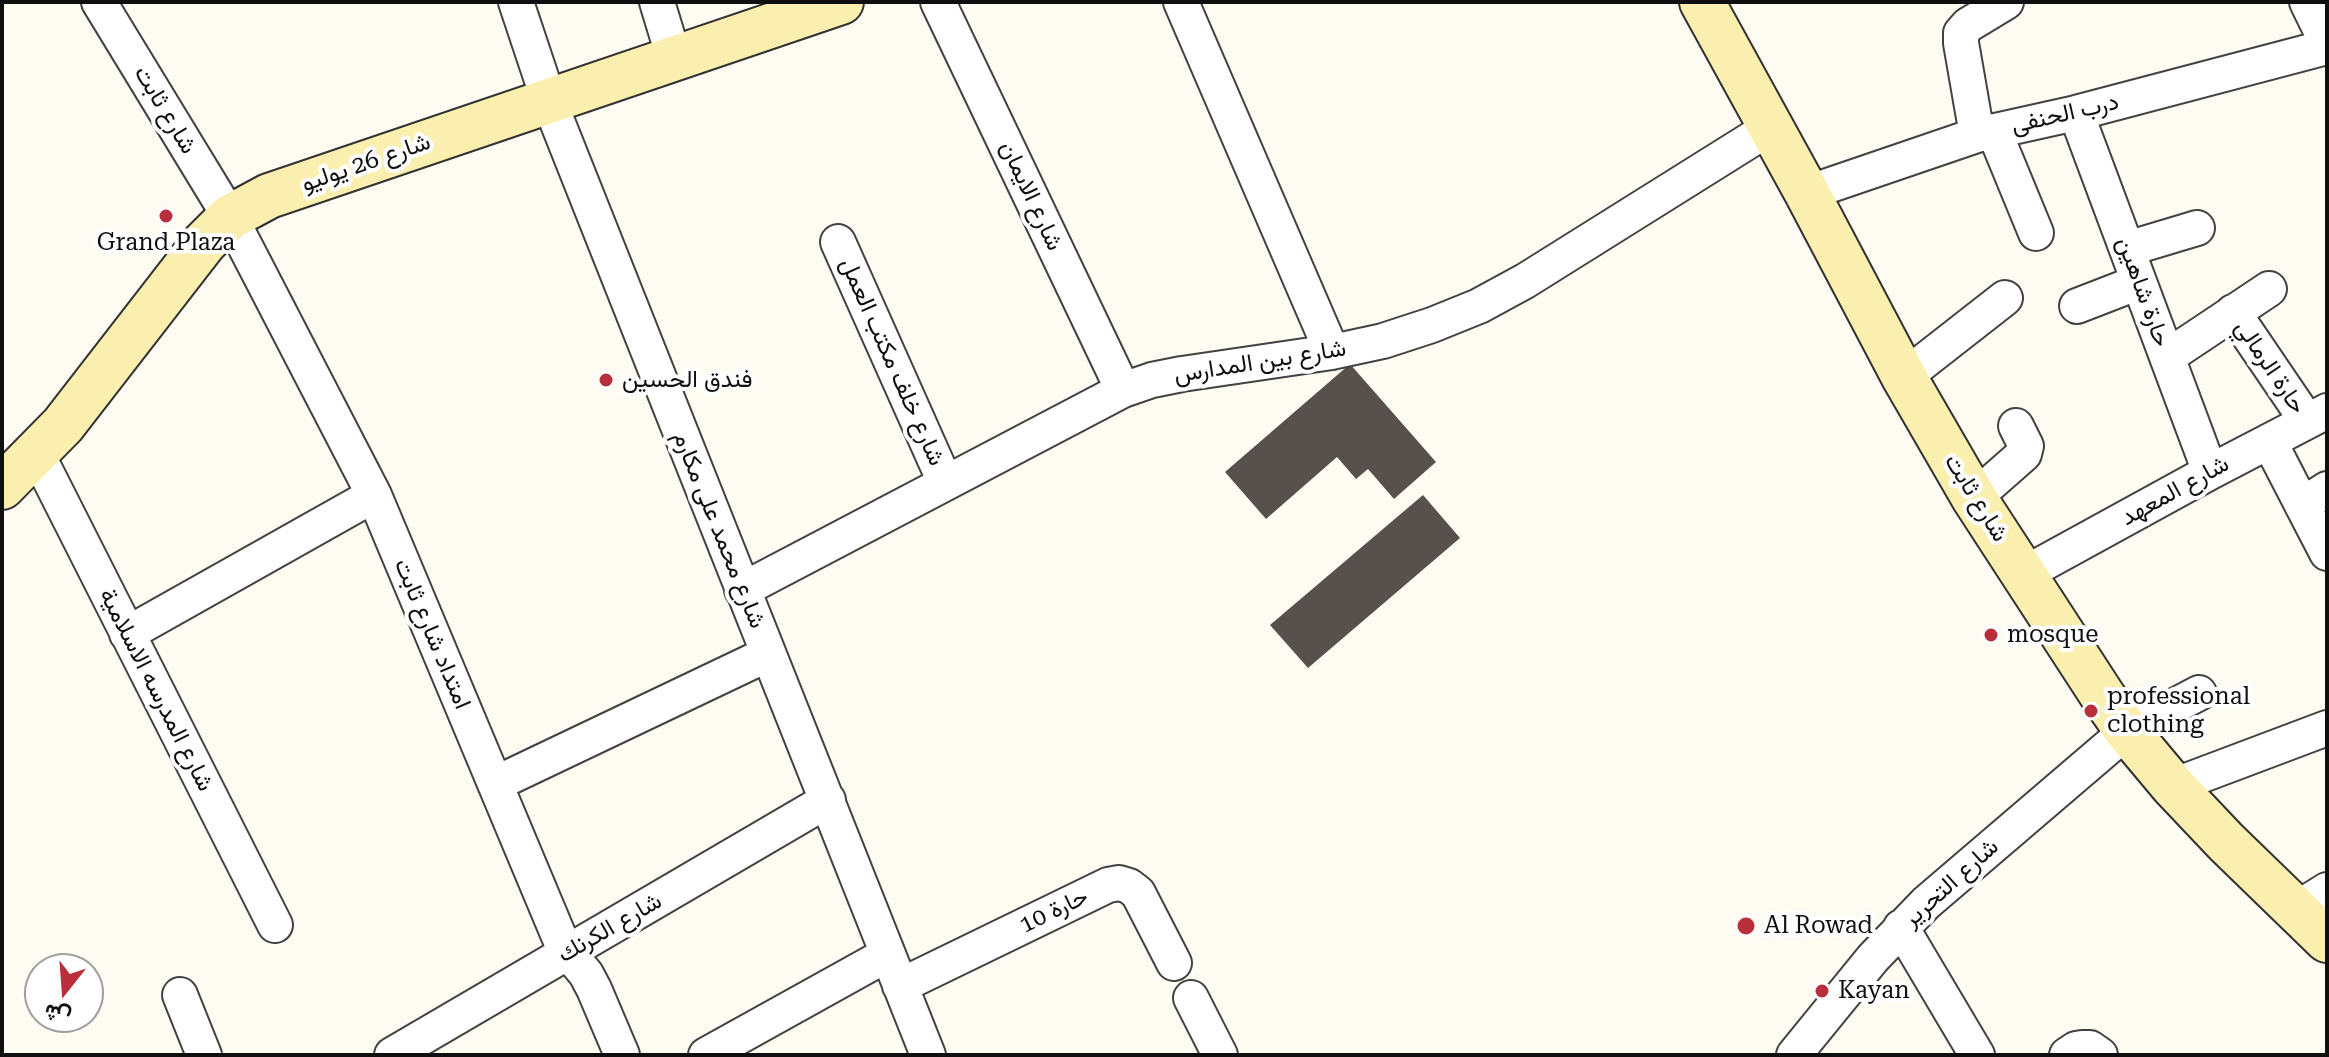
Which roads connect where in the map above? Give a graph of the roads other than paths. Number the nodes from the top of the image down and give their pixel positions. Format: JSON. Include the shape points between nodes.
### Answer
{"nodes":[{"id":1,"x":99,"y":2,"type":"edge"},
{"id":2,"x":516,"y":2,"type":"edge"},
{"id":3,"x":657,"y":2,"type":"edge"},
{"id":4,"x":841,"y":2,"type":"edge"},
{"id":5,"x":938,"y":2,"type":"edge"},
{"id":6,"x":1181,"y":2,"type":"edge"},
{"id":7,"x":1702,"y":2,"type":"edge"},
{"id":8,"x":2006,"y":2,"type":"edge"},
{"id":9,"x":2307,"y":2,"type":"edge"},
{"id":10,"x":2327,"y":45,"type":"edge"},
{"id":11,"x":674,"y":58,"type":"junction"},
{"id":12,"x":549,"y":101,"type":"junction"},
{"id":13,"x":2076,"y":113,"type":"junction"},
{"id":14,"x":1771,"y":127,"type":"junction"},
{"id":15,"x":1986,"y":133,"type":"junction"},
{"id":16,"x":1807,"y":193,"type":"junction"},
{"id":17,"x":230,"y":217,"type":"junction"},
{"id":18,"x":2197,"y":228,"type":"dead end"},
{"id":19,"x":2036,"y":233,"type":"dead end"},
{"id":20,"x":838,"y":242,"type":"dead end"},
{"id":21,"x":2127,"y":249,"type":"junction"},
{"id":22,"x":2139,"y":282,"type":"junction"},
{"id":23,"x":2269,"y":289,"type":"dead end"},
{"id":24,"x":2005,"y":298,"type":"dead end"},
{"id":25,"x":2077,"y":306,"type":"dead end"},
{"id":26,"x":2233,"y":312,"type":"junction"},
{"id":27,"x":1332,"y":352,"type":"junction"},
{"id":28,"x":2167,"y":357,"type":"junction"},
{"id":29,"x":1904,"y":377,"type":"junction"},
{"id":30,"x":1123,"y":390,"type":"junction"},
{"id":31,"x":2317,"y":416,"type":"edge"},
{"id":32,"x":2016,"y":426,"type":"dead end"},
{"id":33,"x":2269,"y":441,"type":"junction"},
{"id":34,"x":37,"y":454,"type":"junction"},
{"id":35,"x":2210,"y":472,"type":"junction"},
{"id":36,"x":945,"y":482,"type":"junction"},
{"id":37,"x":2,"y":487,"type":"edge"},
{"id":38,"x":374,"y":495,"type":"junction"},
{"id":39,"x":2314,"y":497,"type":"edge"},
{"id":40,"x":1974,"y":498,"type":"junction"},
{"id":41,"x":2327,"y":553,"type":"edge"},
{"id":42,"x":2024,"y":574,"type":"junction"},
{"id":43,"x":742,"y":590,"type":"junction"},
{"id":44,"x":127,"y":634,"type":"junction"},
{"id":45,"x":768,"y":654,"type":"junction"},
{"id":46,"x":2199,"y":693,"type":"dead end"},
{"id":47,"x":2327,"y":728,"type":"edge"},
{"id":48,"x":2127,"y":731,"type":"junction"},
{"id":49,"x":495,"y":784,"type":"junction"},
{"id":50,"x":2173,"y":786,"type":"junction"},
{"id":51,"x":828,"y":800,"type":"junction"},
{"id":52,"x":2311,"y":900,"type":"edge"},
{"id":53,"x":275,"y":925,"type":"dead end"},
{"id":54,"x":1901,"y":927,"type":"junction"},
{"id":55,"x":2327,"y":940,"type":"edge"},
{"id":56,"x":567,"y":953,"type":"junction"},
{"id":57,"x":888,"y":954,"type":"junction"},
{"id":58,"x":1174,"y":963,"type":"dead end"},
{"id":59,"x":900,"y":986,"type":"junction"},
{"id":60,"x":180,"y":995,"type":"dead end"},
{"id":61,"x":1191,"y":998,"type":"dead end"},
{"id":62,"x":204,"y":1055,"type":"edge"},
{"id":63,"x":392,"y":1055,"type":"edge"},
{"id":64,"x":622,"y":1055,"type":"edge"},
{"id":65,"x":706,"y":1055,"type":"edge"},
{"id":66,"x":928,"y":1055,"type":"edge"},
{"id":67,"x":1220,"y":1055,"type":"edge"},
{"id":68,"x":1794,"y":1055,"type":"edge"},
{"id":69,"x":1977,"y":1055,"type":"edge"},
{"id":70,"x":2067,"y":1055,"type":"edge"},
{"id":71,"x":2100,"y":1055,"type":"edge"}],
"edges":[{"from":1,"to":17,"type":"street","name":"شارع ثابت"},
{"from":2,"to":12,"type":"street","name":"شارع محمد على مكارم"},
{"from":3,"to":11,"type":"street"},
{"from":4,"to":11,"type":"main road","name":"شارع 26 يوليو"},
{"from":5,"to":30,"type":"street","name":"شارع الايمان"},
{"from":6,"to":27,"type":"street"},
{"from":7,"to":14,"type":"main road","name":"شارع ثابت"},
{"from":8,"to":15,"type":"street","via":[[1961,33]]},
{"from":9,"to":10,"type":"street"},
{"from":10,"to":13,"type":"street","name":"درب الحنفى"},
{"from":11,"to":12,"type":"main road","name":"شارع 26 يوليو"},
{"from":12,"to":17,"type":"main road","name":"شارع 26 يوليو","via":[[269,196]]},
{"from":12,"to":43,"type":"street","name":"شارع محمد على مكارم"},
{"from":13,"to":15,"type":"street","name":"درب الحنفى"},
{"from":13,"to":21,"type":"street","name":"حارة شاهين"},
{"from":14,"to":16,"type":"main road","name":"شارع ثابت"},
{"from":14,"to":27,"type":"street","name":"شارع بين المدارس","via":[[1479,306],[1383,341]]},
{"from":15,"to":16,"type":"street","name":"درب الحنفى"},
{"from":15,"to":19,"type":"street"},
{"from":16,"to":29,"type":"main road","name":"شارع ثابت"},
{"from":17,"to":34,"type":"main road","name":"شارع 26 يوليو"},
{"from":17,"to":38,"type":"street","name":"امتداد شارع ثابت"},
{"from":18,"to":21,"type":"street"},
{"from":20,"to":36,"type":"street","name":"شارع خلف مكتب العمل"},
{"from":21,"to":22,"type":"street","name":"حارة شاهين"},
{"from":22,"to":25,"type":"street"},
{"from":22,"to":28,"type":"street","name":"حارة شاهين"},
{"from":23,"to":26,"type":"street"},
{"from":24,"to":29,"type":"street"},
{"from":26,"to":28,"type":"street"},
{"from":26,"to":31,"type":"street","name":"حارة الرمالي"},
{"from":27,"to":30,"type":"street","name":"شارع بين المدارس","via":[[1182,374]]},
{"from":28,"to":35,"type":"street","name":"حارة شاهين"},
{"from":29,"to":40,"type":"main road","name":"شارع ثابت"},
{"from":30,"to":36,"type":"street","name":"شارع بين المدارس"},
{"from":31,"to":33,"type":"street","name":"شارع المعهد"},
{"from":32,"to":40,"type":"street","via":[[2025,452]]},
{"from":33,"to":35,"type":"street","name":"شارع المعهد"},
{"from":33,"to":39,"type":"street"},
{"from":34,"to":37,"type":"main road","name":"شارع 26 يوليو"},
{"from":34,"to":44,"type":"street","name":"شارع المدرسه الاسلامية"},
{"from":35,"to":42,"type":"street","name":"شارع المعهد"},
{"from":36,"to":43,"type":"street","name":"شارع بين المدارس"},
{"from":38,"to":44,"type":"street"},
{"from":38,"to":49,"type":"street","name":"امتداد شارع ثابت"},
{"from":39,"to":41,"type":"street"},
{"from":40,"to":42,"type":"main road","name":"شارع ثابت"},
{"from":42,"to":48,"type":"main road","name":"شارع ثابت"},
{"from":43,"to":45,"type":"street","name":"شارع محمد على مكارم"},
{"from":44,"to":53,"type":"street","name":"شارع المدرسه الاسلامية"},
{"from":45,"to":49,"type":"street"},
{"from":45,"to":51,"type":"street","name":"شارع محمد على مكارم"},
{"from":46,"to":48,"type":"street","name":"شارع التحرير"},
{"from":47,"to":50,"type":"street"},
{"from":48,"to":50,"type":"main road","name":"شارع ثابت"},
{"from":48,"to":54,"type":"street","name":"شارع التحرير"},
{"from":49,"to":56,"type":"street","name":"امتداد شارع ثابت"},
{"from":50,"to":52,"type":"main road","name":"شارع ثابت","via":[[2226,842]]},
{"from":51,"to":56,"type":"street","name":"شارع الكرنك"},
{"from":51,"to":57,"type":"street","name":"شارع محمد على مكارم"},
{"from":52,"to":55,"type":"main road","name":"شارع ثابت"},
{"from":54,"to":68,"type":"street","name":"شارع التحرير"},
{"from":54,"to":69,"type":"street"},
{"from":56,"to":63,"type":"street","name":"شارع الكرنك"},
{"from":56,"to":64,"type":"street","name":"امتداد شارع ثابت","via":[[586,974]]},
{"from":57,"to":59,"type":"street","name":"شارع محمد على مكارم"},
{"from":57,"to":65,"type":"street"},
{"from":58,"to":59,"type":"street","name":"حارة 10","via":[[1138,893],[1119,883]]},
{"from":59,"to":66,"type":"street","name":"شارع محمد على مكارم"},
{"from":60,"to":62,"type":"street"},
{"from":61,"to":67,"type":"street"},
{"from":70,"to":71,"type":"street","via":[[2090,1048]]}]}
